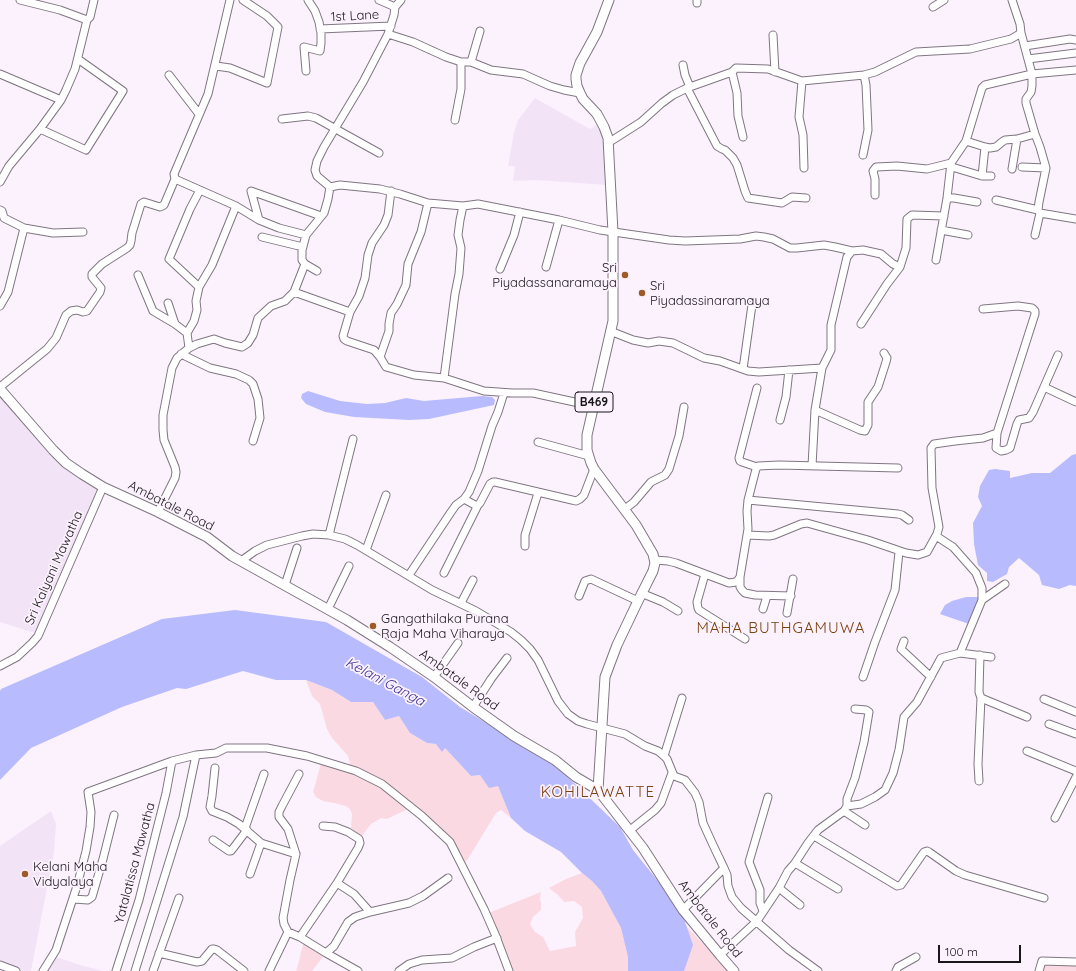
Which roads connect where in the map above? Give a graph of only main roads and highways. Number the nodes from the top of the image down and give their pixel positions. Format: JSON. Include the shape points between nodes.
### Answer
{"nodes":[{"id":1,"x":609,"y":0,"type":"edge"},
{"id":2,"x":0,"y":388,"type":"edge"},
{"id":3,"x":598,"y":790,"type":"junction"},
{"id":4,"x":734,"y":971,"type":"edge"}],
"edges":[{"from":1,"to":3,"type":"main road","number":"B469","via":[[576,75],[577,86],[583,99],[597,114],[606,133],[612,232],[613,314],[587,435],[588,450],[594,469],[636,525],[655,560],[654,568],[617,645],[605,677]]},
{"from":2,"to":3,"type":"main road","name":"Ambatale Road","via":[[53,450],[82,474],[103,487],[207,537],[232,556],[328,609],[390,647],[514,736]]},
{"from":3,"to":4,"type":"main road","name":"Ambatale Road","via":[[643,848],[683,910]]}]}
